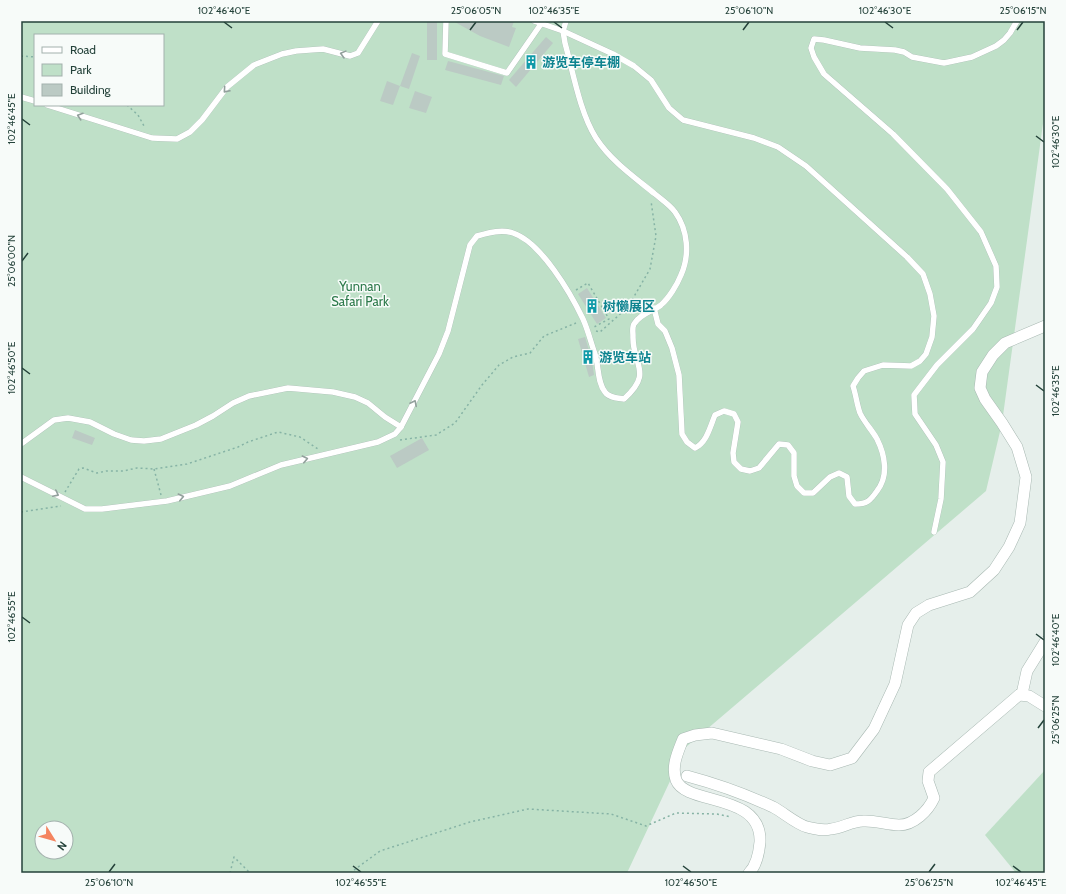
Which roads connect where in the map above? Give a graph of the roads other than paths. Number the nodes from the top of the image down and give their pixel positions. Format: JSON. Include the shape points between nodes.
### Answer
{"nodes":[{"id":1,"x":378,"y":21,"type":"edge"},
{"id":2,"x":446,"y":21,"type":"edge"},
{"id":3,"x":534,"y":21,"type":"edge"},
{"id":4,"x":566,"y":21,"type":"edge"},
{"id":5,"x":1017,"y":21,"type":"edge"},
{"id":6,"x":541,"y":24,"type":"junction"},
{"id":7,"x":563,"y":31,"type":"junction"},
{"id":8,"x":21,"y":97,"type":"edge"},
{"id":9,"x":34,"y":101,"type":"edge"},
{"id":10,"x":50,"y":106,"type":"edge"},
{"id":11,"x":654,"y":308,"type":"junction"},
{"id":12,"x":1045,"y":326,"type":"edge"},
{"id":13,"x":401,"y":427,"type":"junction"},
{"id":14,"x":21,"y":444,"type":"edge"},
{"id":15,"x":21,"y":476,"type":"edge"},
{"id":16,"x":934,"y":532,"type":"dead end"},
{"id":17,"x":1045,"y":642,"type":"edge"},
{"id":18,"x":1020,"y":695,"type":"junction"},
{"id":19,"x":1045,"y":706,"type":"edge"},
{"id":20,"x":687,"y":776,"type":"dead end"},
{"id":21,"x":749,"y":873,"type":"edge"}],
"edges":[{"from":1,"to":10,"type":"lane","one_way":true,"via":[[358,52],[350,56],[323,49],[296,51],[254,65],[228,87],[190,132],[177,139],[142,136]]},
{"from":2,"to":6,"type":"lane","via":[[445,54],[507,73]]},
{"from":3,"to":6,"type":"lane"},
{"from":4,"to":7,"type":"lane"},
{"from":5,"to":16,"type":"lane","via":[[1010,33],[996,46],[972,57],[944,63],[912,57],[895,50],[860,48],[824,40],[814,40],[811,48],[824,74],[893,134],[947,189],[981,232],[996,266],[997,287],[991,303],[973,329],[937,365],[914,395],[915,414],[936,445],[943,462],[941,499]]},
{"from":6,"to":7,"type":"lane"},
{"from":7,"to":11,"type":"lane","via":[[586,121],[596,138],[612,159],[675,211],[682,224],[686,238],[686,254],[681,274],[674,288],[660,305]]},
{"from":7,"to":11,"type":"lane","via":[[634,66],[651,80],[669,108],[683,120],[754,138],[778,147],[806,166],[923,274],[934,316],[932,337],[926,354],[911,366],[883,365],[864,370],[854,386],[861,414],[877,439],[885,461],[881,486],[872,498],[864,504],[855,504],[849,496],[847,477],[839,473],[830,477],[813,493],[804,493],[797,486],[794,476],[794,453],[788,445],[779,444],[759,468],[750,471],[741,469],[734,462],[738,422],[734,414],[724,411],[715,415],[704,440],[695,448],[687,442],[682,434],[679,375],[672,348],[665,331],[658,324]]},
{"from":8,"to":9,"type":"lane"},
{"from":13,"to":11,"type":"lane","one_way":true,"via":[[448,332],[470,245],[477,236],[501,231],[514,233],[548,261],[584,320],[596,357],[600,381],[605,393],[613,398],[624,399],[633,391],[639,380],[640,365],[632,345],[633,325],[642,315]]},
{"from":12,"to":21,"type":"street","via":[[1005,343],[982,372],[980,388],[984,399],[1016,447],[1026,478],[1020,523],[994,570],[970,592],[929,605],[916,613],[908,625],[895,684],[874,729],[852,758],[830,765],[781,749],[712,733],[683,739],[674,760],[676,780],[683,789],[733,805],[756,822],[760,838],[759,855]]},
{"from":13,"to":14,"type":"lane","via":[[368,403],[355,397],[333,392],[288,388],[249,396],[196,425],[161,438],[131,440],[90,422],[68,418],[54,420]]},
{"from":15,"to":13,"type":"lane","one_way":true,"via":[[85,509],[102,510],[162,501],[230,486],[281,465],[378,442],[395,434]]},
{"from":17,"to":18,"type":"street","via":[[1027,671]]},
{"from":18,"to":19,"type":"street","via":[[1029,696]]},
{"from":18,"to":20,"type":"street","via":[[929,772],[928,781],[934,798],[930,807],[917,818],[900,825],[864,821],[823,830],[804,826],[748,796],[718,784]]}]}
